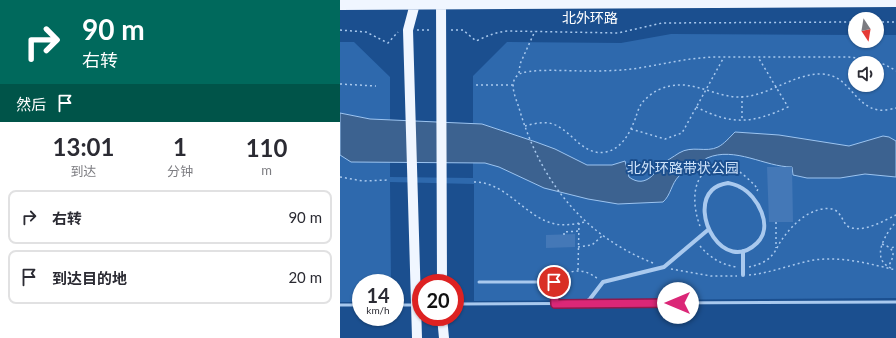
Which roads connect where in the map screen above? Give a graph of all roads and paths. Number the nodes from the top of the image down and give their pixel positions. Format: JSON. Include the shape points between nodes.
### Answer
{"nodes":[{"id":1,"x":416,"y":2,"type":"edge"},
{"id":2,"x":896,"y":2,"type":"edge"},
{"id":3,"x":441,"y":3,"type":"edge"},
{"id":4,"x":340,"y":5,"type":"edge"},
{"id":5,"x":848,"y":22,"type":"edge"},
{"id":6,"x":884,"y":22,"type":"edge"},
{"id":7,"x":896,"y":22,"type":"edge"},
{"id":8,"x":340,"y":30,"type":"edge"},
{"id":9,"x":408,"y":30,"type":"junction"},
{"id":10,"x":441,"y":30,"type":"junction"},
{"id":11,"x":535,"y":31,"type":"junction"},
{"id":12,"x":757,"y":56,"type":"junction"},
{"id":13,"x":725,"y":57,"type":"junction"},
{"id":14,"x":896,"y":71,"type":"edge"},
{"id":15,"x":519,"y":73,"type":"junction"},
{"id":16,"x":340,"y":84,"type":"edge"},
{"id":17,"x":476,"y":85,"type":"dead end"},
{"id":18,"x":512,"y":85,"type":"junction"},
{"id":19,"x":376,"y":86,"type":"dead end"},
{"id":20,"x":776,"y":87,"type":"junction"},
{"id":21,"x":706,"y":89,"type":"junction"},
{"id":22,"x":742,"y":96,"type":"junction"},
{"id":23,"x":696,"y":107,"type":"junction"},
{"id":24,"x":896,"y":108,"type":"edge"},
{"id":25,"x":742,"y":120,"type":"junction"},
{"id":26,"x":525,"y":126,"type":"junction"},
{"id":27,"x":631,"y":129,"type":"junction"},
{"id":28,"x":340,"y":178,"type":"edge"},
{"id":29,"x":390,"y":180,"type":"dead end"},
{"id":30,"x":474,"y":182,"type":"dead end"},
{"id":31,"x":896,"y":215,"type":"edge"},
{"id":32,"x":586,"y":222,"type":"junction"},
{"id":33,"x":776,"y":222,"type":"dead end"},
{"id":34,"x":896,"y":222,"type":"edge"},
{"id":35,"x":579,"y":223,"type":"junction"},
{"id":36,"x":709,"y":229,"type":"junction"},
{"id":37,"x":579,"y":232,"type":"junction"},
{"id":38,"x":564,"y":235,"type":"dead end"},
{"id":39,"x":602,"y":236,"type":"junction"},
{"id":40,"x":696,"y":241,"type":"junction"},
{"id":41,"x":882,"y":244,"type":"junction"},
{"id":42,"x":896,"y":245,"type":"edge"},
{"id":43,"x":578,"y":247,"type":"junction"},
{"id":44,"x":892,"y":248,"type":"junction"},
{"id":45,"x":776,"y":250,"type":"junction"},
{"id":46,"x":742,"y":251,"type":"junction"},
{"id":47,"x":664,"y":267,"type":"junction"},
{"id":48,"x":743,"y":267,"type":"junction"},
{"id":49,"x":888,"y":267,"type":"junction"},
{"id":50,"x":578,"y":270,"type":"junction"},
{"id":51,"x":896,"y":270,"type":"edge"},
{"id":52,"x":418,"y":274,"type":"edge"},
{"id":53,"x":442,"y":274,"type":"edge"},
{"id":54,"x":743,"y":275,"type":"junction"},
{"id":55,"x":479,"y":282,"type":"dead end"},
{"id":56,"x":554,"y":282,"type":"junction"},
{"id":57,"x":603,"y":282,"type":"junction"},
{"id":58,"x":896,"y":302,"type":"edge"},
{"id":59,"x":464,"y":304,"type":"edge"},
{"id":60,"x":555,"y":304,"type":"junction"},
{"id":61,"x":584,"y":304,"type":"junction"},
{"id":62,"x":352,"y":305,"type":"edge"},
{"id":63,"x":340,"y":306,"type":"edge"},
{"id":64,"x":418,"y":326,"type":"edge"},
{"id":65,"x":443,"y":326,"type":"edge"},
{"id":66,"x":417,"y":338,"type":"edge"},
{"id":67,"x":444,"y":338,"type":"edge"}],
"edges":[{"from":1,"to":3,"type":"main road","name":"北外环路"},
{"from":1,"to":4,"type":"main road","name":"北外环路"},
{"from":1,"to":9,"type":"main road"},
{"from":2,"to":3,"type":"main road","name":"北外环路"},
{"from":3,"to":10,"type":"main road"},
{"from":5,"to":11,"type":"path","name":"北外环路","via":[[662,23],[618,33]]},
{"from":6,"to":7,"type":"path"},
{"from":8,"to":9,"type":"path","name":"北外环路","via":[[366,32],[388,43],[399,31]]},
{"from":9,"to":10,"type":"path","name":"北外环路"},
{"from":9,"to":52,"type":"main road"},
{"from":10,"to":11,"type":"path","name":"北外环路","via":[[463,30],[476,41],[497,32]]},
{"from":10,"to":53,"type":"main road"},
{"from":11,"to":15,"type":"path","via":[[520,64]]},
{"from":12,"to":13,"type":"path"},
{"from":12,"to":14,"type":"path","via":[[849,57],[870,60]]},
{"from":12,"to":20,"type":"path"},
{"from":13,"to":15,"type":"path","via":[[700,57],[630,69]]},
{"from":13,"to":21,"type":"path"},
{"from":15,"to":18,"type":"path","via":[[513,79]]},
{"from":16,"to":19,"type":"path"},
{"from":17,"to":18,"type":"path"},
{"from":18,"to":26,"type":"path"},
{"from":20,"to":22,"type":"path","via":[[752,96]]},
{"from":20,"to":24,"type":"path","via":[[793,80],[822,74],[841,80],[867,105],[878,110]]},
{"from":20,"to":25,"type":"path","via":[[788,107],[771,115]]},
{"from":21,"to":22,"type":"path"},
{"from":21,"to":23,"type":"path"},
{"from":21,"to":27,"type":"path","via":[[677,84],[657,90],[641,104]]},
{"from":22,"to":25,"type":"path"},
{"from":23,"to":25,"type":"path","via":[[714,116]]},
{"from":23,"to":27,"type":"path","via":[[682,133],[665,139]]},
{"from":26,"to":27,"type":"path","via":[[548,123],[570,134],[583,147],[596,152],[615,148],[623,142]]},
{"from":26,"to":32,"type":"path","via":[[544,169],[564,198]]},
{"from":28,"to":29,"type":"path","via":[[363,181]]},
{"from":30,"to":35,"type":"path","via":[[491,184],[544,221],[568,225]]},
{"from":31,"to":45,"type":"path","via":[[869,227],[858,228],[846,224],[840,213],[821,208],[798,221]]},
{"from":32,"to":35,"type":"path"},
{"from":32,"to":39,"type":"path"},
{"from":33,"to":45,"type":"path"},
{"from":34,"to":41,"type":"path"},
{"from":35,"to":37,"type":"path"},
{"from":36,"to":40,"type":"street"},
{"from":36,"to":46,"type":"street","via":[[720,246],[728,250]]},
{"from":36,"to":46,"type":"street","via":[[705,208],[711,191],[718,185],[728,183],[740,186],[751,194],[765,222],[761,240],[753,247]]},
{"from":37,"to":38,"type":"path","via":[[564,232]]},
{"from":37,"to":43,"type":"path"},
{"from":39,"to":43,"type":"path","via":[[592,245]]},
{"from":39,"to":47,"type":"path","via":[[641,258]]},
{"from":40,"to":47,"type":"street"},
{"from":40,"to":48,"type":"path","via":[[706,253],[721,263]]},
{"from":41,"to":44,"type":"path"},
{"from":41,"to":49,"type":"path","via":[[882,260]]},
{"from":42,"to":44,"type":"path"},
{"from":43,"to":50,"type":"path"},
{"from":44,"to":49,"type":"path","via":[[893,256]]},
{"from":45,"to":48,"type":"path","via":[[758,265]]},
{"from":46,"to":48,"type":"street"},
{"from":47,"to":54,"type":"path","via":[[711,276]]},
{"from":47,"to":57,"type":"street"},
{"from":48,"to":54,"type":"street"},
{"from":49,"to":51,"type":"path"},
{"from":50,"to":56,"type":"path","via":[[559,277]]},
{"from":50,"to":57,"type":"path","via":[[587,272]]},
{"from":51,"to":54,"type":"path","via":[[860,261],[815,260],[762,274]]},
{"from":55,"to":56,"type":"lane"},
{"from":56,"to":60,"type":"lane"},
{"from":57,"to":61,"type":"street"},
{"from":58,"to":61,"type":"lane"},
{"from":59,"to":60,"type":"lane"},
{"from":60,"to":61,"type":"lane"},
{"from":62,"to":63,"type":"lane"},
{"from":64,"to":66,"type":"main road"},
{"from":65,"to":67,"type":"main road"}]}
